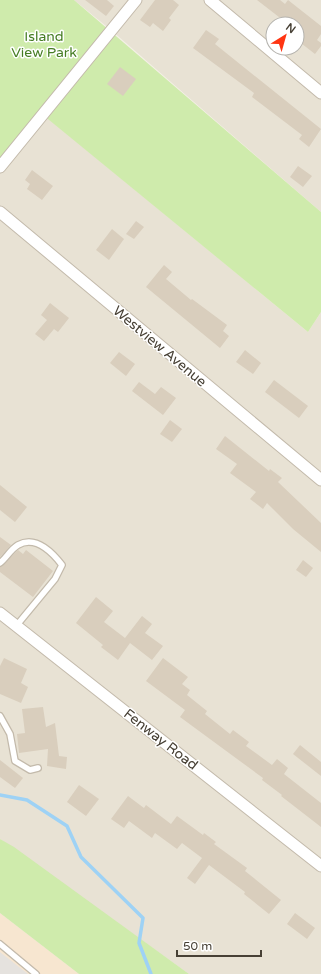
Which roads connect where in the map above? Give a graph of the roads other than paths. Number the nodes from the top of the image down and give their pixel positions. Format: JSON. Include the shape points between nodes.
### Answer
{"nodes":[{"id":1,"x":136,"y":0,"type":"edge"},
{"id":2,"x":210,"y":0,"type":"edge"},
{"id":3,"x":321,"y":93,"type":"edge"},
{"id":4,"x":0,"y":167,"type":"edge"},
{"id":5,"x":0,"y":212,"type":"edge"},
{"id":6,"x":321,"y":480,"type":"edge"},
{"id":7,"x":0,"y":563,"type":"edge"},
{"id":8,"x":1,"y":616,"type":"edge"},
{"id":9,"x":17,"y":625,"type":"junction"},
{"id":10,"x":0,"y":716,"type":"edge"},
{"id":11,"x":38,"y":768,"type":"dead end"},
{"id":12,"x":321,"y":866,"type":"edge"},
{"id":13,"x":0,"y":944,"type":"edge"},
{"id":14,"x":36,"y":974,"type":"edge"}],
"edges":[{"from":1,"to":4,"type":"street"},
{"from":2,"to":3,"type":"street"},
{"from":5,"to":6,"type":"street","name":"Westview Avenue"},
{"from":7,"to":9,"type":"lane","via":[[17,546],[28,542],[42,546],[62,565],[47,589]]},
{"from":8,"to":9,"type":"street","name":"Fenway Road"},
{"from":9,"to":12,"type":"street","name":"Fenway Road"},
{"from":10,"to":11,"type":"lane","via":[[10,734],[14,760],[30,770]]},
{"from":13,"to":14,"type":"lane"}]}
